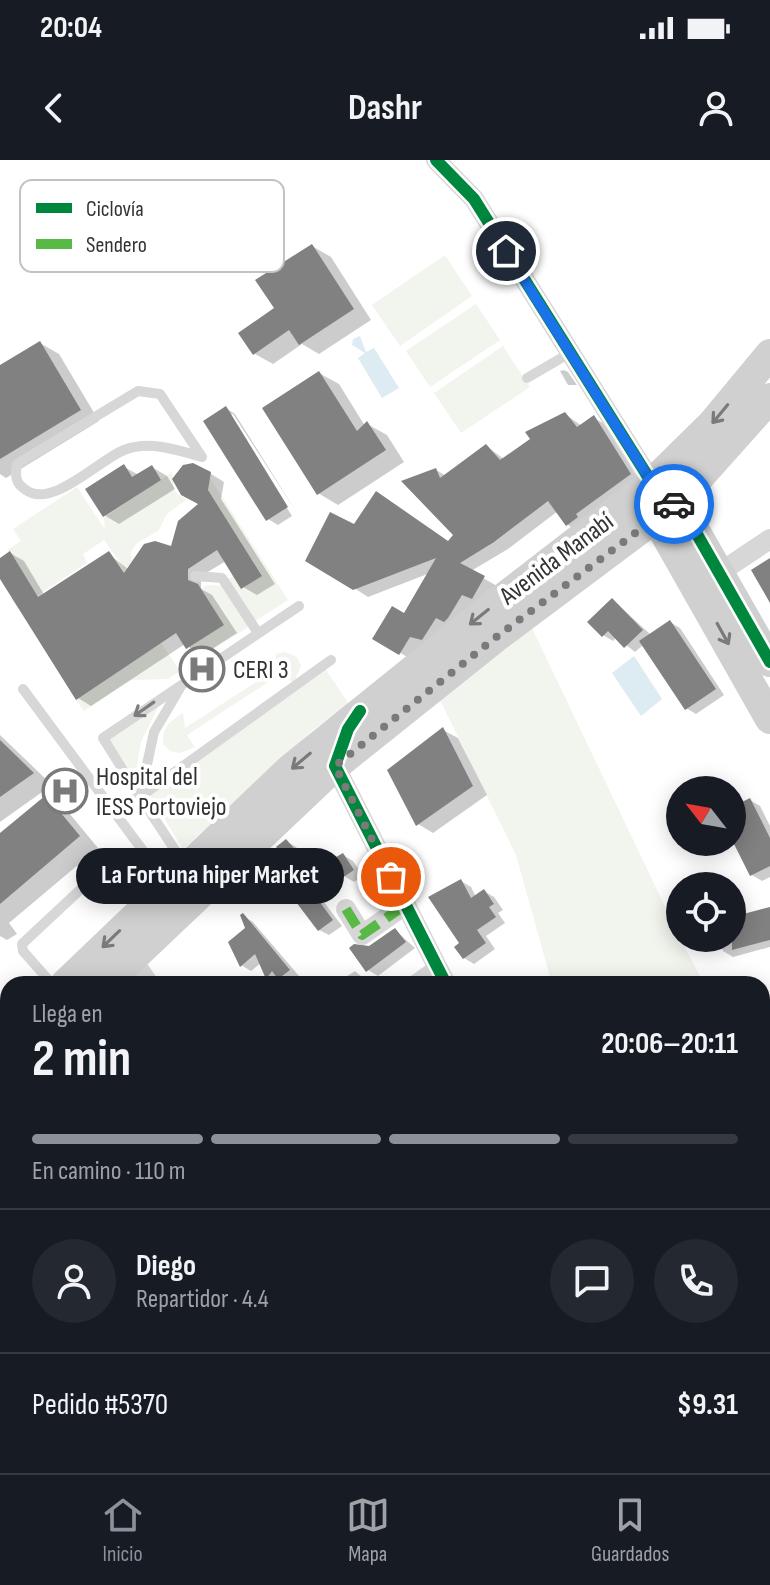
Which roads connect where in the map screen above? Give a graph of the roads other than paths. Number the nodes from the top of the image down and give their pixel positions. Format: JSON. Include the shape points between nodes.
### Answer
{"nodes":[{"id":1,"x":436,"y":160,"type":"edge"},
{"id":2,"x":570,"y":353,"type":"junction"},
{"id":3,"x":770,"y":354,"type":"edge"},
{"id":4,"x":527,"y":378,"type":"dead end"},
{"id":5,"x":770,"y":398,"type":"edge"},
{"id":6,"x":202,"y":457,"type":"joint"},
{"id":7,"x":652,"y":483,"type":"junction"},
{"id":8,"x":667,"y":509,"type":"junction"},
{"id":9,"x":770,"y":539,"type":"edge"},
{"id":10,"x":195,"y":576,"type":"dead end"},
{"id":11,"x":708,"y":580,"type":"junction"},
{"id":12,"x":299,"y":606,"type":"dead end"},
{"id":13,"x":258,"y":633,"type":"junction"},
{"id":14,"x":767,"y":650,"type":"edge"},
{"id":15,"x":331,"y":660,"type":"dead end"},
{"id":16,"x":186,"y":680,"type":"junction"},
{"id":17,"x":23,"y":689,"type":"dead end"},
{"id":18,"x":360,"y":711,"type":"junction"},
{"id":19,"x":770,"y":719,"type":"edge"},
{"id":20,"x":335,"y":766,"type":"junction"},
{"id":21,"x":140,"y":797,"type":"junction"},
{"id":22,"x":111,"y":861,"type":"dead end"},
{"id":23,"x":185,"y":887,"type":"junction"},
{"id":24,"x":405,"y":905,"type":"junction"},
{"id":25,"x":346,"y":909,"type":"dead end"},
{"id":26,"x":132,"y":959,"type":"junction"},
{"id":27,"x":45,"y":976,"type":"edge"},
{"id":28,"x":75,"y":976,"type":"edge"},
{"id":29,"x":114,"y":976,"type":"edge"},
{"id":30,"x":144,"y":976,"type":"edge"},
{"id":31,"x":442,"y":976,"type":"edge"}],
"edges":[{"from":1,"to":2,"type":"street","via":[[474,199]]},
{"from":2,"to":4,"type":"lane"},
{"from":2,"to":7,"type":"street"},
{"from":3,"to":7,"type":"main road","name":"Avenida Manabí","one_way":true,"via":[[712,424]]},
{"from":5,"to":8,"type":"main road","name":"Avenida Manabí"},
{"from":6,"to":6,"type":"lane","via":[[160,394],[138,391],[17,464],[15,476],[30,494],[43,495],[125,449],[161,445]]},
{"from":7,"to":8,"type":"main road"},
{"from":7,"to":18,"type":"main road","name":"Avenida Manabí","one_way":true},
{"from":8,"to":11,"type":"main road"},
{"from":8,"to":20,"type":"main road","name":"Avenida Manabí"},
{"from":9,"to":11,"type":"street"},
{"from":10,"to":13,"type":"lane","via":[[222,578]]},
{"from":11,"to":14,"type":"main road"},
{"from":11,"to":19,"type":"main road","one_way":true},
{"from":12,"to":13,"type":"lane"},
{"from":13,"to":16,"type":"lane"},
{"from":15,"to":21,"type":"lane"},
{"from":16,"to":21,"type":"lane","via":[[154,732]]},
{"from":16,"to":21,"type":"lane","one_way":true,"via":[[103,738]]},
{"from":17,"to":23,"type":"lane"},
{"from":18,"to":20,"type":"street","name":"Avenida Manabí"},
{"from":18,"to":23,"type":"main road","name":"Avenida Manabí","one_way":true,"via":[[289,770]]},
{"from":20,"to":23,"type":"main road","name":"Avenida Manabí"},
{"from":20,"to":24,"type":"street"},
{"from":21,"to":23,"type":"lane"},
{"from":22,"to":27,"type":"lane","via":[[22,944]]},
{"from":23,"to":26,"type":"main road","name":"Avenida Manabí"},
{"from":23,"to":28,"type":"main road","name":"Avenida Manabí","one_way":true},
{"from":24,"to":25,"type":"street","via":[[362,935]]},
{"from":24,"to":31,"type":"street"},
{"from":26,"to":29,"type":"main road","name":"Avenida Manabí"},
{"from":26,"to":30,"type":"street"}]}
